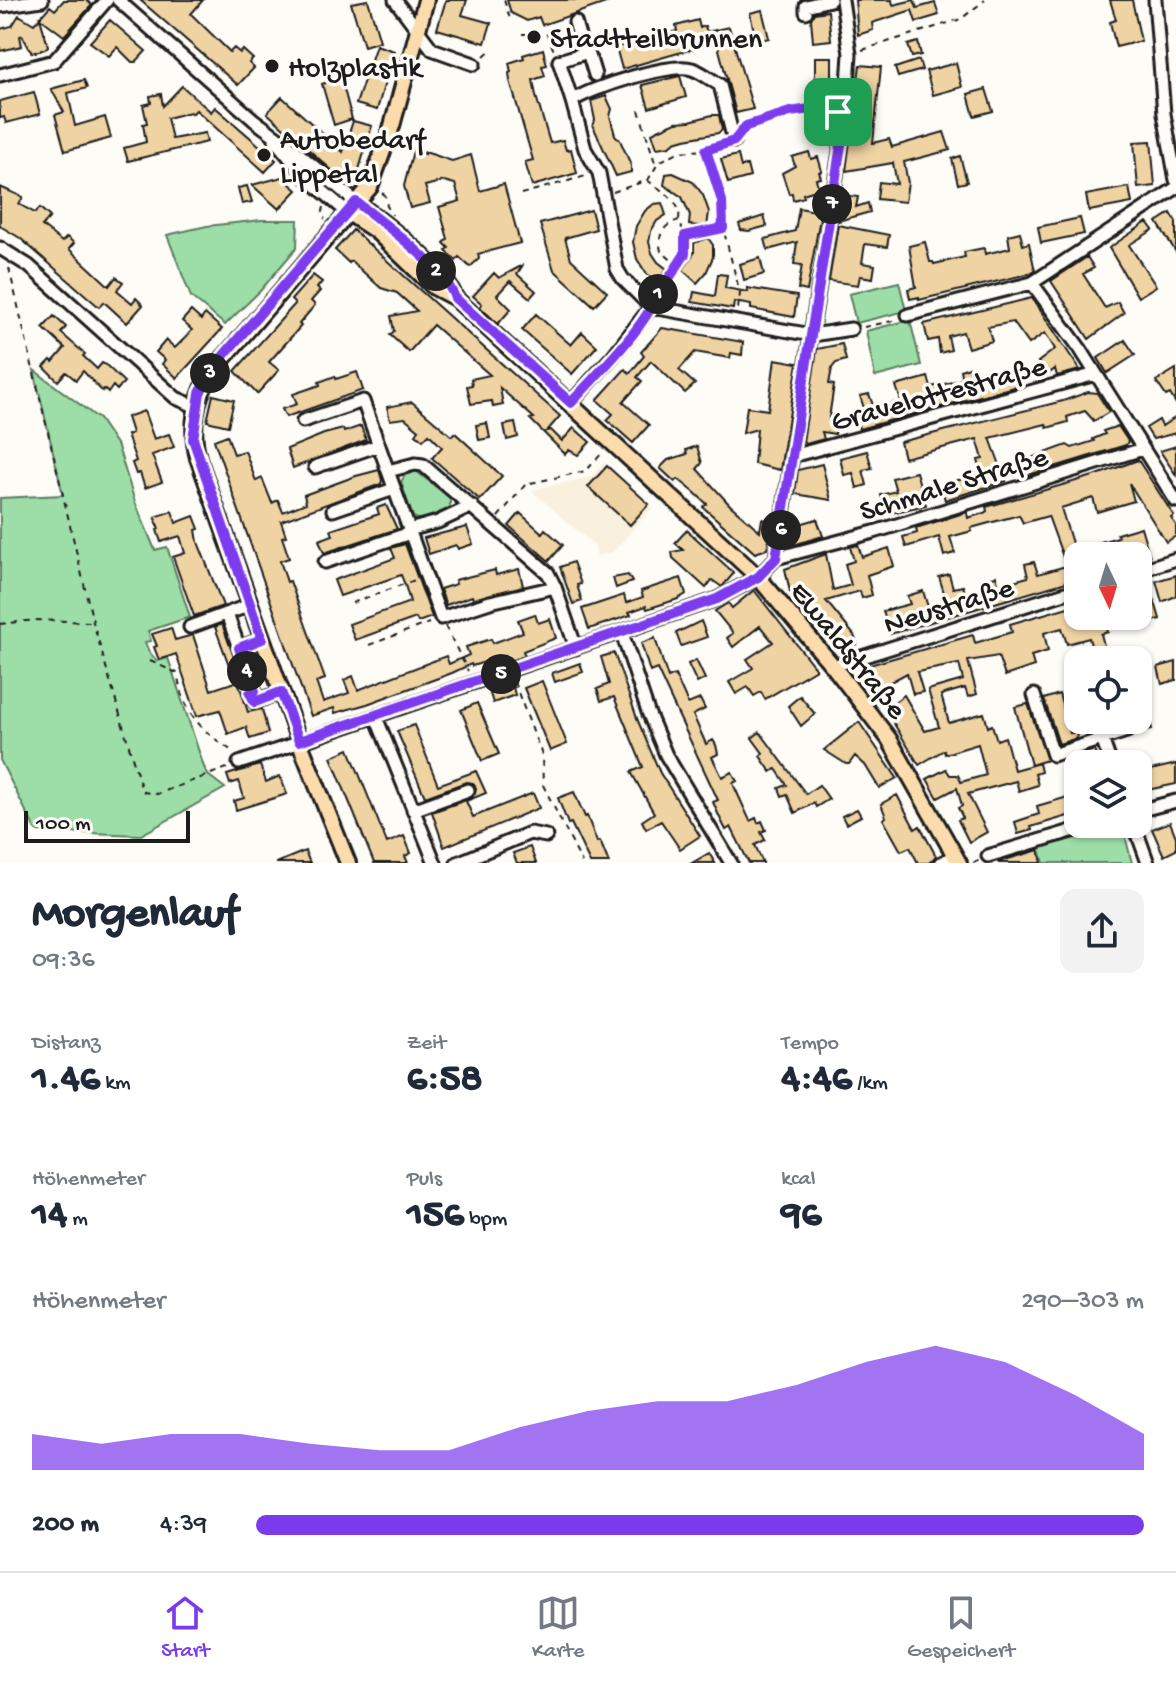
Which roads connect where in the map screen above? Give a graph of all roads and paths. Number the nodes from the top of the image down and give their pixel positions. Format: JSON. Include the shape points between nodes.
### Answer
{"nodes":[{"id":1,"x":42,"y":0,"type":"edge"},
{"id":2,"x":107,"y":0,"type":"edge"},
{"id":3,"x":118,"y":0,"type":"edge"},
{"id":4,"x":395,"y":0,"type":"edge"},
{"id":5,"x":426,"y":0,"type":"edge"},
{"id":6,"x":504,"y":0,"type":"edge"},
{"id":7,"x":830,"y":0,"type":"edge"},
{"id":8,"x":842,"y":0,"type":"edge"},
{"id":9,"x":985,"y":0,"type":"edge"},
{"id":10,"x":1155,"y":0,"type":"edge"},
{"id":11,"x":0,"y":6,"type":"edge"},
{"id":12,"x":806,"y":12,"type":"dead end"},
{"id":13,"x":511,"y":22,"type":"dead end"},
{"id":14,"x":575,"y":22,"type":"dead end"},
{"id":15,"x":417,"y":28,"type":"junction"},
{"id":16,"x":522,"y":34,"type":"dead end"},
{"id":17,"x":493,"y":48,"type":"dead end"},
{"id":18,"x":584,"y":53,"type":"junction"},
{"id":19,"x":850,"y":54,"type":"junction"},
{"id":20,"x":559,"y":61,"type":"junction"},
{"id":21,"x":474,"y":64,"type":"joint"},
{"id":22,"x":0,"y":75,"type":"edge"},
{"id":23,"x":595,"y":75,"type":"dead end"},
{"id":24,"x":572,"y":101,"type":"junction"},
{"id":25,"x":639,"y":110,"type":"dead end"},
{"id":26,"x":846,"y":113,"type":"junction"},
{"id":27,"x":734,"y":141,"type":"junction"},
{"id":28,"x":706,"y":150,"type":"junction"},
{"id":29,"x":656,"y":167,"type":"junction"},
{"id":30,"x":599,"y":173,"type":"junction"},
{"id":31,"x":646,"y":180,"type":"junction"},
{"id":32,"x":1176,"y":180,"type":"edge"},
{"id":33,"x":1176,"y":188,"type":"edge"},
{"id":34,"x":521,"y":194,"type":"dead end"},
{"id":35,"x":603,"y":195,"type":"junction"},
{"id":36,"x":352,"y":207,"type":"junction"},
{"id":37,"x":679,"y":220,"type":"junction"},
{"id":38,"x":723,"y":228,"type":"junction"},
{"id":39,"x":685,"y":236,"type":"junction"},
{"id":40,"x":3,"y":250,"type":"edge"},
{"id":41,"x":676,"y":264,"type":"junction"},
{"id":42,"x":1032,"y":283,"type":"junction"},
{"id":43,"x":651,"y":307,"type":"junction"},
{"id":44,"x":908,"y":315,"type":"joint"},
{"id":45,"x":736,"y":322,"type":"junction"},
{"id":46,"x":851,"y":329,"type":"joint"},
{"id":47,"x":812,"y":335,"type":"junction"},
{"id":48,"x":1096,"y":374,"type":"junction"},
{"id":49,"x":571,"y":403,"type":"junction"},
{"id":50,"x":197,"y":407,"type":"junction"},
{"id":51,"x":303,"y":421,"type":"dead end"},
{"id":52,"x":609,"y":439,"type":"junction"},
{"id":53,"x":379,"y":445,"type":"junction"},
{"id":54,"x":1143,"y":449,"type":"junction"},
{"id":55,"x":792,"y":456,"type":"junction"},
{"id":56,"x":315,"y":467,"type":"dead end"},
{"id":57,"x":388,"y":471,"type":"junction"},
{"id":58,"x":394,"y":489,"type":"junction"},
{"id":59,"x":1176,"y":501,"type":"edge"},
{"id":60,"x":472,"y":506,"type":"junction"},
{"id":61,"x":333,"y":510,"type":"dead end"},
{"id":62,"x":492,"y":524,"type":"junction"},
{"id":63,"x":409,"y":532,"type":"junction"},
{"id":64,"x":776,"y":558,"type":"junction"},
{"id":65,"x":1176,"y":559,"type":"edge"},
{"id":66,"x":325,"y":562,"type":"dead end"},
{"id":67,"x":1152,"y":567,"type":"edge"},
{"id":68,"x":425,"y":576,"type":"junction"},
{"id":69,"x":758,"y":577,"type":"junction"},
{"id":70,"x":555,"y":587,"type":"junction"},
{"id":71,"x":1064,"y":593,"type":"edge"},
{"id":72,"x":352,"y":603,"type":"dead end"},
{"id":73,"x":250,"y":605,"type":"junction"},
{"id":74,"x":227,"y":614,"type":"junction"},
{"id":75,"x":441,"y":618,"type":"junction"},
{"id":76,"x":93,"y":622,"type":"junction"},
{"id":77,"x":0,"y":624,"type":"edge"},
{"id":78,"x":190,"y":627,"type":"dead end"},
{"id":79,"x":622,"y":633,"type":"junction"},
{"id":80,"x":262,"y":639,"type":"junction"},
{"id":81,"x":369,"y":645,"type":"dead end"},
{"id":82,"x":239,"y":648,"type":"junction"},
{"id":83,"x":576,"y":648,"type":"junction"},
{"id":84,"x":150,"y":661,"type":"dead end"},
{"id":85,"x":833,"y":666,"type":"junction"},
{"id":86,"x":510,"y":671,"type":"junction"},
{"id":87,"x":474,"y":683,"type":"junction"},
{"id":88,"x":281,"y":692,"type":"junction"},
{"id":89,"x":1034,"y":695,"type":"dead end"},
{"id":90,"x":376,"y":717,"type":"junction"},
{"id":91,"x":1118,"y":734,"type":"edge"},
{"id":92,"x":1102,"y":739,"type":"junction"},
{"id":93,"x":299,"y":741,"type":"junction"},
{"id":94,"x":1106,"y":750,"type":"edge"},
{"id":95,"x":245,"y":761,"type":"junction"},
{"id":96,"x":468,"y":790,"type":"dead end"},
{"id":97,"x":1176,"y":801,"type":"edge"},
{"id":98,"x":1152,"y":807,"type":"edge"},
{"id":99,"x":413,"y":810,"type":"junction"},
{"id":100,"x":1064,"y":833,"type":"edge"},
{"id":101,"x":546,"y":836,"type":"dead end"},
{"id":102,"x":1139,"y":838,"type":"edge"},
{"id":103,"x":988,"y":856,"type":"dead end"},
{"id":104,"x":957,"y":859,"type":"edge"},
{"id":105,"x":348,"y":863,"type":"edge"},
{"id":106,"x":435,"y":863,"type":"edge"},
{"id":107,"x":457,"y":863,"type":"edge"},
{"id":108,"x":582,"y":863,"type":"edge"},
{"id":109,"x":731,"y":863,"type":"edge"},
{"id":110,"x":941,"y":863,"type":"edge"},
{"id":111,"x":1148,"y":863,"type":"edge"}],
"edges":[{"from":1,"to":11,"type":"street"},
{"from":2,"to":22,"type":"street","via":[[54,61]]},
{"from":3,"to":36,"type":"street","via":[[293,149]]},
{"from":4,"to":15,"type":"street"},
{"from":5,"to":15,"type":"main road"},
{"from":6,"to":13,"type":"path"},
{"from":7,"to":12,"type":"street","via":[[806,6]]},
{"from":8,"to":19,"type":"street"},
{"from":9,"to":19,"type":"path","via":[[961,19]]},
{"from":10,"to":32,"type":"street","via":[[1164,114]]},
{"from":14,"to":18,"type":"street"},
{"from":15,"to":21,"type":"street","via":[[432,49]]},
{"from":15,"to":36,"type":"main road","via":[[375,176]]},
{"from":16,"to":20,"type":"path","via":[[547,34]]},
{"from":17,"to":21,"type":"path"},
{"from":18,"to":20,"type":"street"},
{"from":18,"to":23,"type":"street","via":[[588,52]]},
{"from":19,"to":26,"type":"street"},
{"from":20,"to":24,"type":"street"},
{"from":24,"to":27,"type":"street","via":[[656,71],[691,68],[720,85]]},
{"from":24,"to":30,"type":"street","via":[[585,149]]},
{"from":25,"to":29,"type":"path"},
{"from":26,"to":27,"type":"path","via":[[817,108],[790,112],[746,126]]},
{"from":26,"to":47,"type":"street"},
{"from":27,"to":28,"type":"path"},
{"from":28,"to":29,"type":"path","via":[[678,152]]},
{"from":28,"to":38,"type":"path","via":[[722,201]]},
{"from":29,"to":31,"type":"path"},
{"from":30,"to":34,"type":"path"},
{"from":30,"to":35,"type":"street"},
{"from":31,"to":35,"type":"path"},
{"from":31,"to":37,"type":"path","via":[[673,200]]},
{"from":33,"to":42,"type":"street"},
{"from":35,"to":43,"type":"street","via":[[617,269]]},
{"from":36,"to":49,"type":"main road","name":"Ewaldstraße","via":[[406,243],[450,285],[455,298]]},
{"from":36,"to":50,"type":"main road","via":[[210,374]]},
{"from":37,"to":39,"type":"path"},
{"from":37,"to":41,"type":"path","via":[[663,229],[659,238],[661,251]]},
{"from":38,"to":39,"type":"path"},
{"from":38,"to":45,"type":"path","via":[[740,293]]},
{"from":39,"to":41,"type":"path","via":[[685,254]]},
{"from":40,"to":50,"type":"street","via":[[29,266],[176,398]]},
{"from":40,"to":76,"type":"path"},
{"from":41,"to":43,"type":"path"},
{"from":42,"to":44,"type":"street"},
{"from":42,"to":48,"type":"street"},
{"from":43,"to":45,"type":"street"},
{"from":43,"to":49,"type":"street"},
{"from":44,"to":46,"type":"path"},
{"from":45,"to":47,"type":"street"},
{"from":46,"to":47,"type":"street"},
{"from":47,"to":55,"type":"street"},
{"from":48,"to":54,"type":"street"},
{"from":48,"to":55,"type":"street","name":"Gravelottestraße"},
{"from":49,"to":52,"type":"main road","name":"Ewaldstraße"},
{"from":50,"to":73,"type":"main road","via":[[193,439],[198,458]]},
{"from":51,"to":53,"type":"street","via":[[363,401]]},
{"from":52,"to":62,"type":"path","via":[[586,471],[526,484]]},
{"from":52,"to":69,"type":"main road","name":"Ewaldstraße"},
{"from":53,"to":56,"type":"street"},
{"from":53,"to":57,"type":"street"},
{"from":54,"to":59,"type":"street"},
{"from":54,"to":64,"type":"street","name":"Schmale Straße"},
{"from":55,"to":64,"type":"street"},
{"from":57,"to":58,"type":"street"},
{"from":57,"to":60,"type":"street","via":[[423,465]]},
{"from":58,"to":61,"type":"street"},
{"from":58,"to":63,"type":"street"},
{"from":60,"to":62,"type":"street"},
{"from":60,"to":63,"type":"street"},
{"from":62,"to":70,"type":"street","via":[[548,573]]},
{"from":63,"to":66,"type":"street"},
{"from":63,"to":68,"type":"street"},
{"from":64,"to":69,"type":"street"},
{"from":65,"to":67,"type":"street"},
{"from":68,"to":72,"type":"path"},
{"from":68,"to":75,"type":"street"},
{"from":69,"to":79,"type":"street","via":[[717,599]]},
{"from":69,"to":85,"type":"main road","name":"Ewaldstraße"},
{"from":70,"to":75,"type":"street"},
{"from":70,"to":83,"type":"street"},
{"from":71,"to":85,"type":"street","name":"Neustraße"},
{"from":73,"to":74,"type":"street"},
{"from":73,"to":80,"type":"main road"},
{"from":74,"to":78,"type":"street"},
{"from":74,"to":82,"type":"street"},
{"from":75,"to":81,"type":"path"},
{"from":75,"to":87,"type":"path"},
{"from":76,"to":77,"type":"path"},
{"from":76,"to":95,"type":"path","via":[[144,792],[157,794]]},
{"from":79,"to":83,"type":"street"},
{"from":79,"to":109,"type":"street","via":[[666,755]]},
{"from":80,"to":82,"type":"street"},
{"from":80,"to":88,"type":"main road"},
{"from":82,"to":88,"type":"street","via":[[255,691],[252,699]]},
{"from":83,"to":86,"type":"street"},
{"from":84,"to":95,"type":"path","via":[[177,673],[198,726]]},
{"from":85,"to":104,"type":"main road","name":"Ewaldstraße","via":[[889,739]]},
{"from":86,"to":87,"type":"street"},
{"from":86,"to":108,"type":"path","via":[[542,755],[543,785]]},
{"from":87,"to":90,"type":"street"},
{"from":88,"to":93,"type":"main road"},
{"from":89,"to":92,"type":"street","via":[[1053,755]]},
{"from":90,"to":93,"type":"street"},
{"from":90,"to":99,"type":"street"},
{"from":91,"to":92,"type":"street"},
{"from":92,"to":94,"type":"street"},
{"from":93,"to":95,"type":"street"},
{"from":93,"to":105,"type":"main road"},
{"from":96,"to":99,"type":"street"},
{"from":97,"to":98,"type":"street"},
{"from":99,"to":106,"type":"street"},
{"from":100,"to":103,"type":"street"},
{"from":101,"to":107,"type":"street","via":[[530,833]]},
{"from":102,"to":111,"type":"street"},
{"from":104,"to":110,"type":"street"}]}
